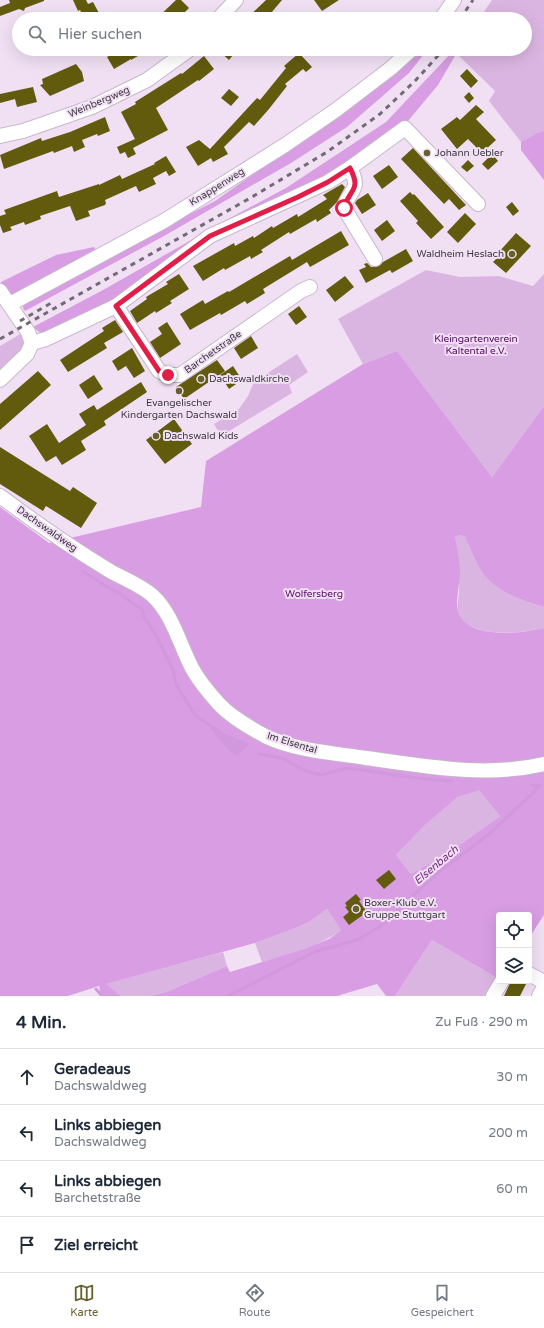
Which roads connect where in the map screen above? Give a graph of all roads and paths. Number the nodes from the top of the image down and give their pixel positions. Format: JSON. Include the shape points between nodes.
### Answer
{"nodes":[{"id":1,"x":236,"y":0,"type":"edge"},
{"id":2,"x":454,"y":0,"type":"edge"},
{"id":3,"x":225,"y":12,"type":"edge"},
{"id":4,"x":446,"y":12,"type":"edge"},
{"id":5,"x":180,"y":56,"type":"edge"},
{"id":6,"x":404,"y":56,"type":"edge"},
{"id":7,"x":0,"y":136,"type":"edge"},
{"id":8,"x":350,"y":168,"type":"junction"},
{"id":9,"x":478,"y":204,"type":"dead end"},
{"id":10,"x":376,"y":259,"type":"dead end"},
{"id":11,"x":310,"y":287,"type":"dead end"},
{"id":12,"x":3,"y":297,"type":"edge"},
{"id":13,"x":116,"y":306,"type":"junction"},
{"id":14,"x":32,"y":343,"type":"junction"},
{"id":15,"x":0,"y":380,"type":"edge"},
{"id":16,"x":0,"y":496,"type":"edge"},
{"id":17,"x":95,"y":561,"type":"joint"},
{"id":18,"x":544,"y":764,"type":"edge"},
{"id":19,"x":532,"y":976,"type":"edge"},
{"id":20,"x":544,"y":982,"type":"edge"},
{"id":21,"x":500,"y":984,"type":"edge"},
{"id":22,"x":544,"y":987,"type":"edge"},
{"id":23,"x":493,"y":996,"type":"edge"},
{"id":24,"x":539,"y":996,"type":"edge"}],
"edges":[{"from":1,"to":3,"type":"street"},
{"from":2,"to":4,"type":"street"},
{"from":5,"to":7,"type":"street","name":"Weinbergweg","via":[[147,80],[92,107],[23,131]]},
{"from":6,"to":12,"type":"street","name":"Knappenweg","via":[[342,105],[285,145],[164,221]]},
{"from":8,"to":9,"type":"street","via":[[405,128]]},
{"from":8,"to":10,"type":"street","via":[[355,178],[355,186],[344,208]]},
{"from":8,"to":13,"type":"street","via":[[298,197],[210,236]]},
{"from":11,"to":13,"type":"street","name":"Barchetstraße","via":[[180,375],[168,375],[159,371]]},
{"from":12,"to":14,"type":"street","via":[[28,332]]},
{"from":13,"to":14,"type":"street","via":[[46,340]]},
{"from":14,"to":15,"type":"street","via":[[27,354]]},
{"from":16,"to":17,"type":"street","name":"Dachswaldweg","via":[[61,541]]},
{"from":17,"to":18,"type":"street","name":"Im Elsental","via":[[151,595],[158,602],[166,611],[193,670],[207,690],[221,706],[267,737],[319,752],[448,769],[494,771]]},
{"from":19,"to":20,"type":"street"},
{"from":21,"to":23,"type":"street"},
{"from":22,"to":24,"type":"street"}]}
